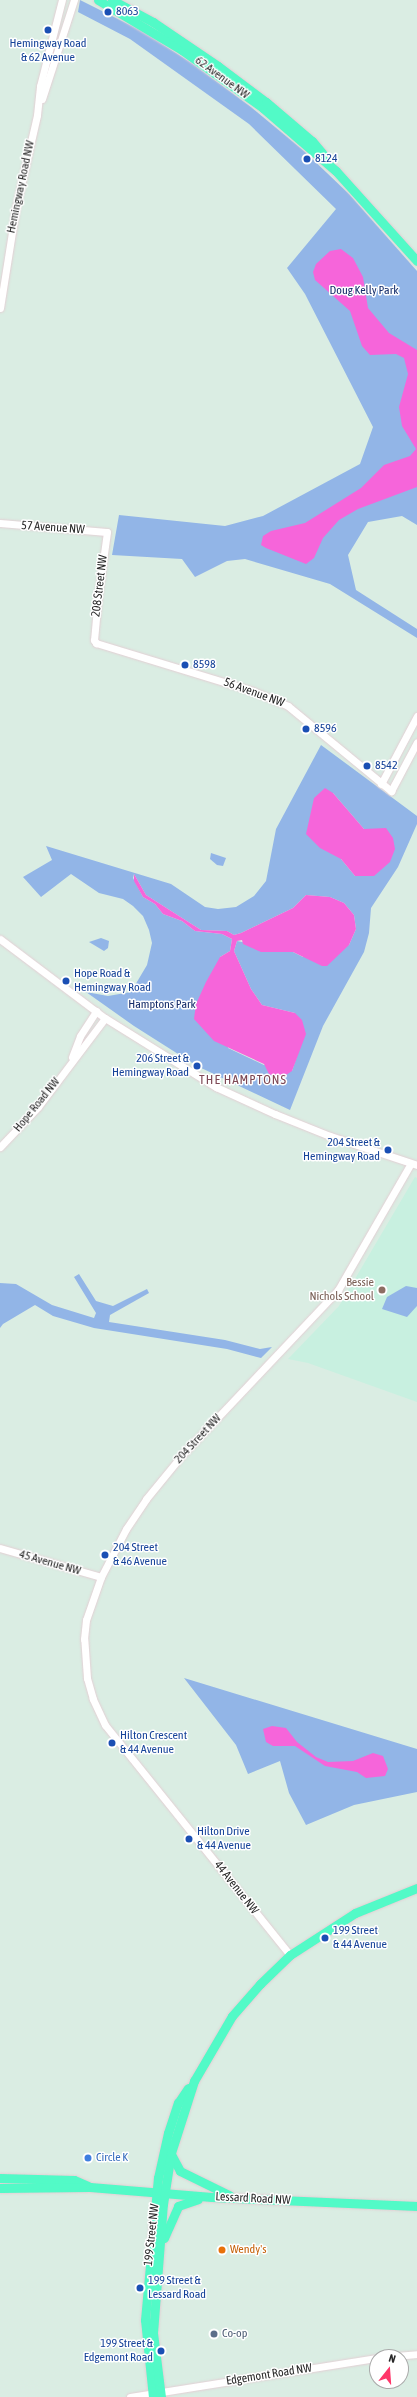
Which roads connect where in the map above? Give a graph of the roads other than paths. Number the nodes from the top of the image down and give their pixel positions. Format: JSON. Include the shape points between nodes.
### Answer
{"nodes":[{"id":1,"x":62,"y":0,"type":"edge"},
{"id":2,"x":74,"y":0,"type":"edge"},
{"id":3,"x":98,"y":0,"type":"edge"},
{"id":4,"x":112,"y":0,"type":"edge"},
{"id":5,"x":37,"y":115,"type":"junction"},
{"id":6,"x":336,"y":171,"type":"junction"},
{"id":7,"x":417,"y":261,"type":"edge"},
{"id":8,"x":0,"y":308,"type":"edge"},
{"id":9,"x":0,"y":523,"type":"edge"},
{"id":10,"x":107,"y":532,"type":"joint"},
{"id":11,"x":94,"y":640,"type":"joint"},
{"id":12,"x":417,"y":716,"type":"edge"},
{"id":13,"x":417,"y":742,"type":"edge"},
{"id":14,"x":381,"y":784,"type":"junction"},
{"id":15,"x":0,"y":939,"type":"edge"},
{"id":16,"x":96,"y":1012,"type":"junction"},
{"id":17,"x":105,"y":1018,"type":"junction"},
{"id":18,"x":71,"y":1061,"type":"junction"},
{"id":19,"x":0,"y":1147,"type":"edge"},
{"id":20,"x":414,"y":1164,"type":"edge"},
{"id":21,"x":0,"y":1548,"type":"edge"},
{"id":22,"x":101,"y":1577,"type":"junction"},
{"id":23,"x":121,"y":1746,"type":"joint"},
{"id":24,"x":417,"y":1888,"type":"edge"},
{"id":25,"x":290,"y":1955,"type":"junction"},
{"id":26,"x":194,"y":2081,"type":"junction"},
{"id":27,"x":171,"y":2153,"type":"junction"},
{"id":28,"x":0,"y":2178,"type":"edge"},
{"id":29,"x":90,"y":2187,"type":"junction"},
{"id":30,"x":0,"y":2188,"type":"edge"},
{"id":31,"x":160,"y":2193,"type":"junction"},
{"id":32,"x":212,"y":2197,"type":"junction"},
{"id":33,"x":234,"y":2198,"type":"junction"},
{"id":34,"x":417,"y":2206,"type":"edge"},
{"id":35,"x":157,"y":2261,"type":"junction"},
{"id":36,"x":369,"y":2359,"type":"edge"},
{"id":37,"x":157,"y":2395,"type":"edge"},
{"id":38,"x":130,"y":2397,"type":"edge"}],
"edges":[{"from":1,"to":5,"type":"street","name":"Hemingway Road NW","via":[[50,44]]},
{"from":2,"to":5,"type":"street","name":"Hemingway Road NW"},
{"from":3,"to":6,"type":"main road","name":"62 Avenue NW","via":[[149,28],[214,72],[263,108]]},
{"from":4,"to":6,"type":"main road","name":"62 Avenue NW","via":[[187,45],[266,102],[312,141]]},
{"from":5,"to":8,"type":"street","name":"Hemingway Road NW","via":[[16,207]]},
{"from":6,"to":7,"type":"main road","name":"62 Avenue NW"},
{"from":9,"to":10,"type":"street","name":"57 Avenue NW"},
{"from":10,"to":11,"type":"street","name":"208 Street NW"},
{"from":11,"to":14,"type":"street","name":"56 Avenue NW","via":[[96,643],[253,691],[288,706]]},
{"from":12,"to":14,"type":"street"},
{"from":13,"to":14,"type":"street","name":"56 Avenue NW","via":[[391,791]]},
{"from":15,"to":16,"type":"street"},
{"from":16,"to":17,"type":"street"},
{"from":16,"to":18,"type":"street","name":"Hope Road NW","via":[[80,1036]]},
{"from":17,"to":18,"type":"street","name":"Hope Road NW","via":[[89,1042]]},
{"from":17,"to":20,"type":"street","via":[[216,1087],[245,1101],[330,1136]]},
{"from":18,"to":19,"type":"street","name":"Hope Road NW","via":[[38,1107]]},
{"from":20,"to":22,"type":"street","name":"204 Street NW","via":[[338,1290],[182,1455],[126,1529]]},
{"from":21,"to":22,"type":"street","name":"45 Avenue NW"},
{"from":22,"to":23,"type":"street","name":"204 Street NW","via":[[86,1620],[84,1659],[93,1699],[105,1725]]},
{"from":23,"to":25,"type":"street","name":"44 Avenue NW"},
{"from":24,"to":25,"type":"main road","name":"199 Street NW","via":[[355,1913]]},
{"from":25,"to":26,"type":"main road","name":"199 Street NW","via":[[232,2016]]},
{"from":26,"to":27,"type":"main road","name":"199 Street NW"},
{"from":26,"to":31,"type":"main road","name":"199 Street NW","via":[[178,2103],[164,2147]]},
{"from":27,"to":31,"type":"main road","name":"199 Street NW"},
{"from":27,"to":33,"type":"main road","via":[[174,2165],[184,2174]]},
{"from":28,"to":29,"type":"main road","name":"Lessard Road NW","via":[[74,2180]]},
{"from":29,"to":30,"type":"main road","name":"Lessard Road NW"},
{"from":29,"to":31,"type":"main road","name":"Lessard Road NW"},
{"from":31,"to":32,"type":"main road","name":"Lessard Road NW"},
{"from":31,"to":35,"type":"main road","name":"199 Street NW"},
{"from":31,"to":37,"type":"main road","name":"199 Street NW","via":[[146,2313],[146,2343]]},
{"from":32,"to":33,"type":"main road","name":"Lessard Road NW"},
{"from":32,"to":35,"type":"main road","via":[[187,2201],[178,2206],[168,2225]]},
{"from":33,"to":34,"type":"main road","name":"Lessard Road NW"},
{"from":35,"to":37,"type":"main road","name":"199 Street NW","via":[[153,2333]]},
{"from":36,"to":37,"type":"street","name":"Edgemont Road NW"},
{"from":37,"to":38,"type":"street","name":"Edgemont Road NW"}]}
